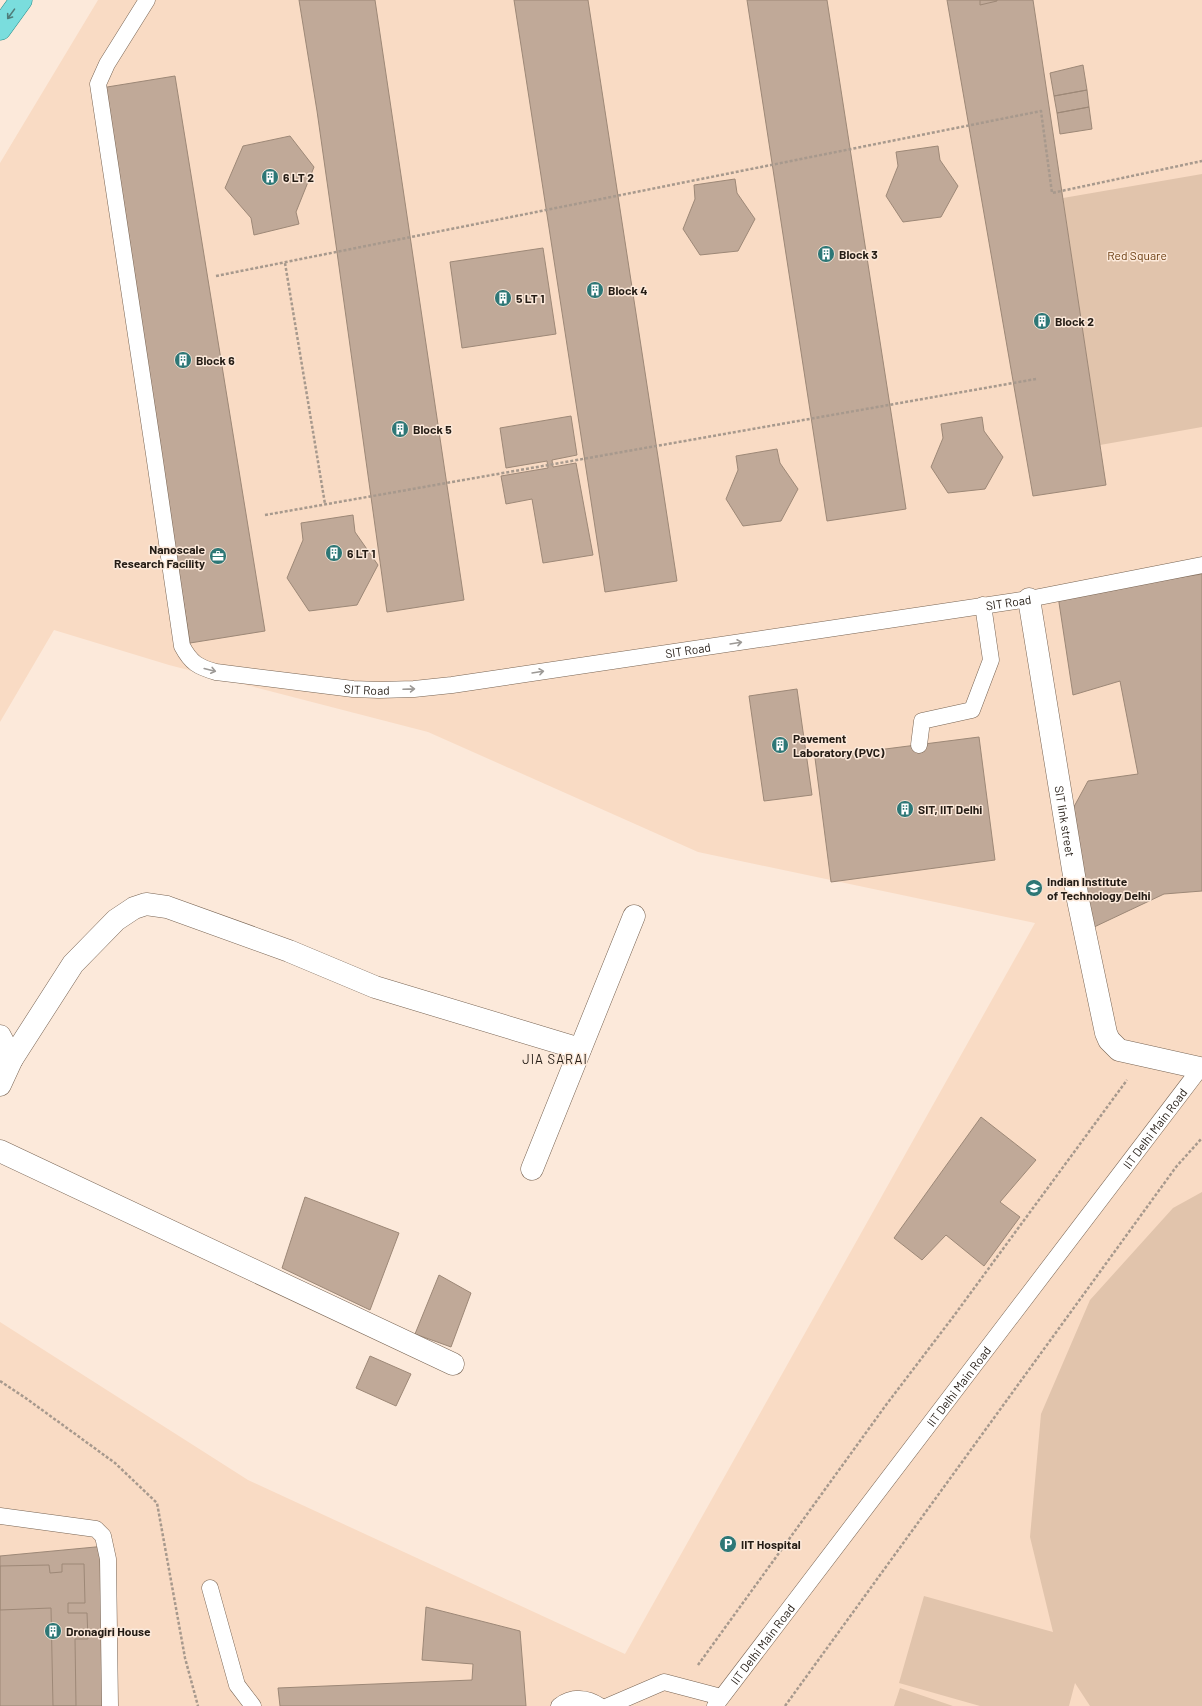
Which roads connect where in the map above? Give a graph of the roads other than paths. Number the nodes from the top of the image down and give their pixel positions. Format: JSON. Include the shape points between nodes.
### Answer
{"nodes":[{"id":1,"x":21,"y":0,"type":"edge"},
{"id":2,"x":147,"y":0,"type":"edge"},
{"id":3,"x":0,"y":29,"type":"edge"},
{"id":4,"x":1202,"y":565,"type":"edge"},
{"id":5,"x":1028,"y":599,"type":"junction"},
{"id":6,"x":983,"y":605,"type":"junction"},
{"id":7,"x":919,"y":745,"type":"dead end"},
{"id":8,"x":634,"y":916,"type":"dead end"},
{"id":9,"x":0,"y":1036,"type":"edge"},
{"id":10,"x":580,"y":1049,"type":"junction"},
{"id":11,"x":12,"y":1059,"type":"junction"},
{"id":12,"x":1201,"y":1067,"type":"edge"},
{"id":13,"x":0,"y":1085,"type":"edge"},
{"id":14,"x":0,"y":1151,"type":"edge"},
{"id":15,"x":532,"y":1169,"type":"dead end"},
{"id":16,"x":454,"y":1364,"type":"dead end"},
{"id":17,"x":0,"y":1516,"type":"edge"},
{"id":18,"x":210,"y":1588,"type":"dead end"},
{"id":19,"x":718,"y":1701,"type":"edge"},
{"id":20,"x":110,"y":1706,"type":"edge"},
{"id":21,"x":253,"y":1706,"type":"edge"},
{"id":22,"x":559,"y":1706,"type":"edge"},
{"id":23,"x":600,"y":1706,"type":"edge"},
{"id":24,"x":608,"y":1706,"type":"edge"}],
"edges":[{"from":1,"to":3,"type":"main road","one_way":true},
{"from":2,"to":6,"type":"lane","name":"SIT Road","one_way":true,"via":[[107,64],[98,84],[182,646],[188,658],[200,667],[216,672],[353,689],[414,689]]},
{"from":4,"to":5,"type":"lane","name":"SIT Road"},
{"from":5,"to":6,"type":"lane","name":"SIT Road"},
{"from":5,"to":12,"type":"street","name":"SIT link street","via":[[1078,900],[1106,1032],[1109,1040],[1119,1050]]},
{"from":6,"to":7,"type":"lane","via":[[991,660],[972,710],[922,721]]},
{"from":8,"to":10,"type":"street"},
{"from":9,"to":11,"type":"street"},
{"from":10,"to":11,"type":"street","via":[[375,987],[289,951],[196,917],[167,907],[146,904],[134,908],[116,920],[73,964]]},
{"from":10,"to":15,"type":"street"},
{"from":11,"to":13,"type":"street"},
{"from":12,"to":19,"type":"lane","name":"IIT Delhi Main Road"},
{"from":14,"to":16,"type":"street"},
{"from":17,"to":20,"type":"lane","via":[[96,1529],[103,1536],[108,1559]]},
{"from":18,"to":21,"type":"lane","via":[[237,1685]]},
{"from":19,"to":24,"type":"lane","via":[[682,1686],[664,1682]]},
{"from":22,"to":23,"type":"lane","via":[[573,1699],[583,1698]]}]}
